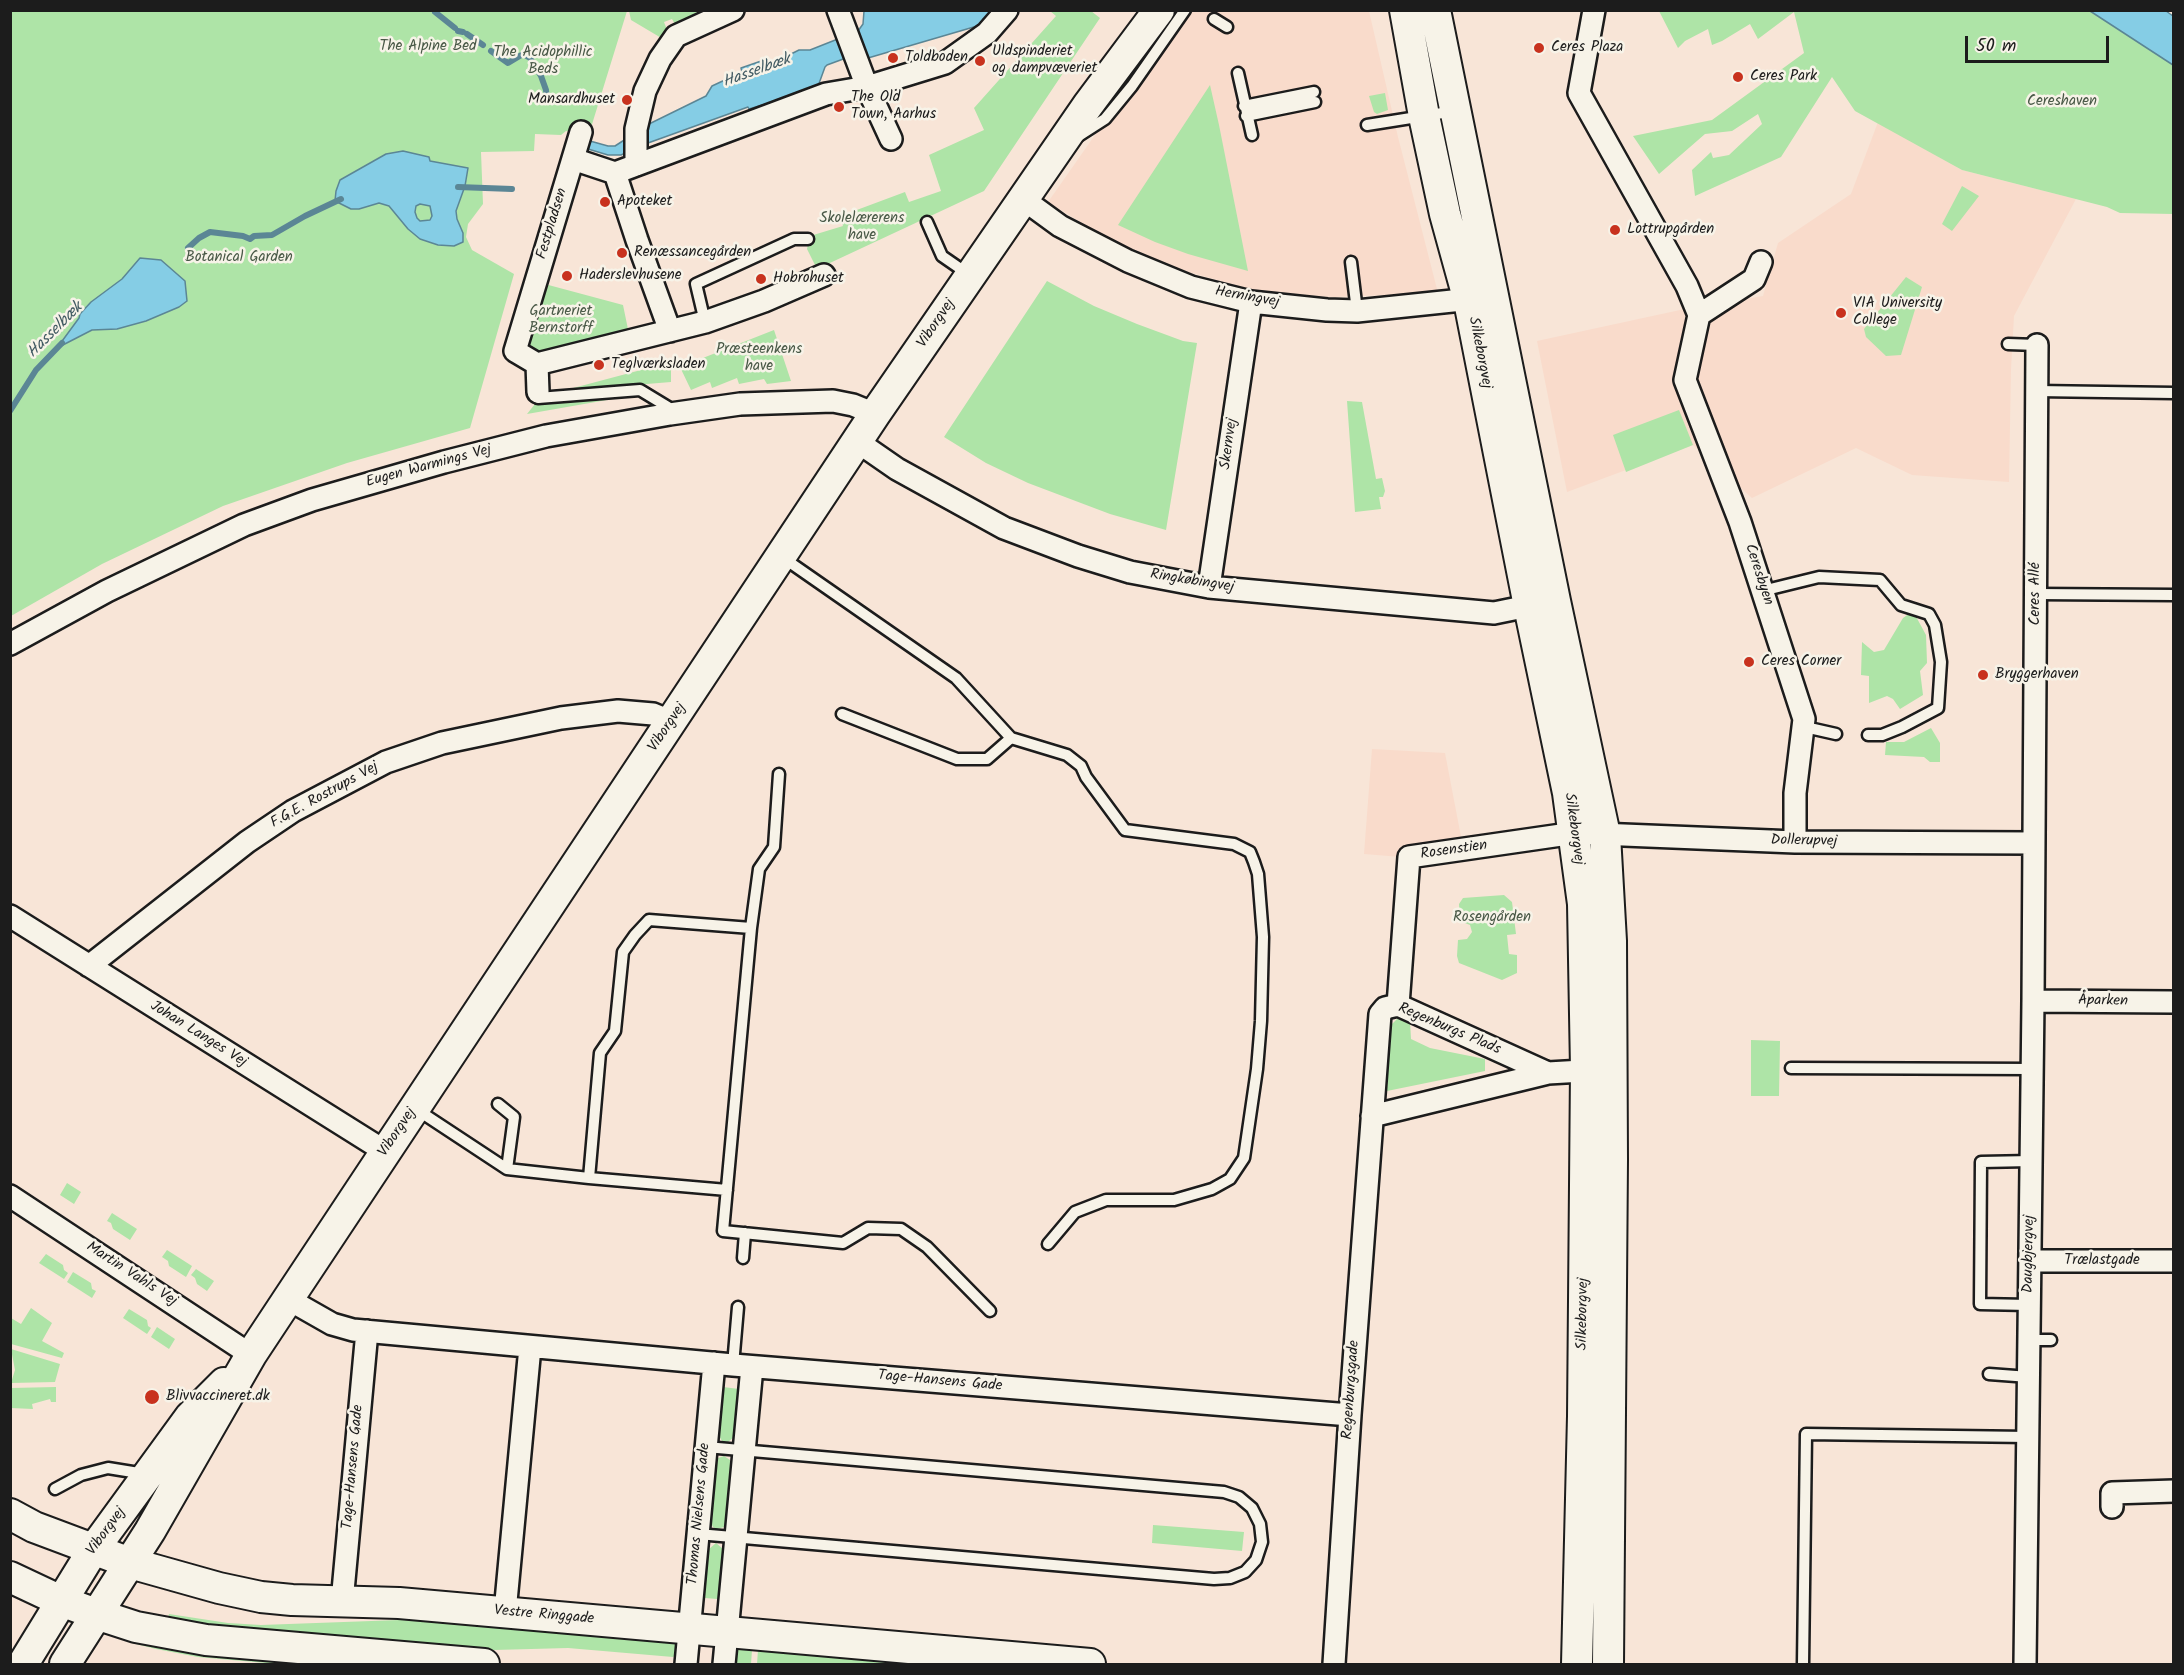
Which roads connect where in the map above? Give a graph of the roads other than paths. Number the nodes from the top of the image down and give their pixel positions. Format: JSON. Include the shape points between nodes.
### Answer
{"nodes":[{"id":1,"x":733,"y":10,"type":"edge"},
{"id":2,"x":838,"y":10,"type":"edge"},
{"id":3,"x":1007,"y":10,"type":"edge"},
{"id":4,"x":1142,"y":10,"type":"edge"},
{"id":5,"x":1159,"y":10,"type":"edge"},
{"id":6,"x":1185,"y":10,"type":"edge"},
{"id":7,"x":1405,"y":10,"type":"edge"},
{"id":8,"x":1435,"y":10,"type":"edge"},
{"id":9,"x":1594,"y":10,"type":"edge"},
{"id":10,"x":1214,"y":19,"type":"dead end"},
{"id":11,"x":1227,"y":27,"type":"dead end"},
{"id":12,"x":1238,"y":73,"type":"dead end"},
{"id":13,"x":867,"y":87,"type":"junction"},
{"id":14,"x":1314,"y":97,"type":"dead end"},
{"id":15,"x":1088,"y":105,"type":"junction"},
{"id":16,"x":1245,"y":111,"type":"junction"},
{"id":17,"x":1456,"y":111,"type":"junction"},
{"id":18,"x":1424,"y":116,"type":"junction"},
{"id":19,"x":1366,"y":125,"type":"dead end"},
{"id":20,"x":581,"y":132,"type":"dead end"},
{"id":21,"x":1252,"y":135,"type":"dead end"},
{"id":22,"x":891,"y":139,"type":"dead end"},
{"id":23,"x":1058,"y":148,"type":"junction"},
{"id":24,"x":636,"y":158,"type":"junction"},
{"id":25,"x":573,"y":159,"type":"junction"},
{"id":26,"x":615,"y":173,"type":"junction"},
{"id":27,"x":1023,"y":199,"type":"junction"},
{"id":28,"x":927,"y":222,"type":"dead end"},
{"id":29,"x":808,"y":239,"type":"dead end"},
{"id":30,"x":1350,"y":262,"type":"dead end"},
{"id":31,"x":1761,"y":262,"type":"dead end"},
{"id":32,"x":824,"y":275,"type":"dead end"},
{"id":33,"x":970,"y":276,"type":"junction"},
{"id":34,"x":1481,"y":298,"type":"junction"},
{"id":35,"x":1251,"y":302,"type":"junction"},
{"id":36,"x":1357,"y":311,"type":"junction"},
{"id":37,"x":1699,"y":315,"type":"junction"},
{"id":38,"x":705,"y":322,"type":"junction"},
{"id":39,"x":670,"y":331,"type":"junction"},
{"id":40,"x":2008,"y":344,"type":"dead end"},
{"id":41,"x":2037,"y":345,"type":"joint"},
{"id":42,"x":537,"y":364,"type":"junction"},
{"id":43,"x":2037,"y":391,"type":"junction"},
{"id":44,"x":2174,"y":393,"type":"edge"},
{"id":45,"x":538,"y":395,"type":"joint"},
{"id":46,"x":670,"y":414,"type":"junction"},
{"id":47,"x":875,"y":414,"type":"junction"},
{"id":48,"x":858,"y":442,"type":"junction"},
{"id":49,"x":782,"y":557,"type":"junction"},
{"id":50,"x":1209,"y":587,"type":"junction"},
{"id":51,"x":1762,"y":591,"type":"junction"},
{"id":52,"x":2036,"y":594,"type":"junction"},
{"id":53,"x":2174,"y":596,"type":"edge"},
{"id":54,"x":1542,"y":603,"type":"junction"},
{"id":55,"x":10,"y":644,"type":"edge"},
{"id":56,"x":842,"y":714,"type":"dead end"},
{"id":57,"x":672,"y":722,"type":"junction"},
{"id":58,"x":1805,"y":727,"type":"junction"},
{"id":59,"x":1836,"y":734,"type":"dead end"},
{"id":60,"x":1868,"y":735,"type":"dead end"},
{"id":61,"x":1011,"y":738,"type":"junction"},
{"id":62,"x":779,"y":774,"type":"dead end"},
{"id":63,"x":1575,"y":833,"type":"junction"},
{"id":64,"x":1605,"y":835,"type":"junction"},
{"id":65,"x":1795,"y":842,"type":"junction"},
{"id":66,"x":2034,"y":843,"type":"junction"},
{"id":67,"x":10,"y":915,"type":"edge"},
{"id":68,"x":751,"y":928,"type":"junction"},
{"id":69,"x":89,"y":966,"type":"junction"},
{"id":70,"x":2032,"y":1001,"type":"junction"},
{"id":71,"x":2174,"y":1002,"type":"edge"},
{"id":72,"x":1398,"y":1005,"type":"junction"},
{"id":73,"x":1791,"y":1068,"type":"dead end"},
{"id":74,"x":1599,"y":1070,"type":"junction"},
{"id":75,"x":2032,"y":1070,"type":"junction"},
{"id":76,"x":1548,"y":1073,"type":"junction"},
{"id":77,"x":498,"y":1104,"type":"dead end"},
{"id":78,"x":415,"y":1108,"type":"junction"},
{"id":79,"x":1372,"y":1116,"type":"junction"},
{"id":80,"x":386,"y":1152,"type":"junction"},
{"id":81,"x":2031,"y":1161,"type":"junction"},
{"id":82,"x":507,"y":1169,"type":"junction"},
{"id":83,"x":589,"y":1178,"type":"junction"},
{"id":84,"x":727,"y":1190,"type":"junction"},
{"id":85,"x":10,"y":1196,"type":"edge"},
{"id":86,"x":745,"y":1233,"type":"junction"},
{"id":87,"x":1048,"y":1244,"type":"dead end"},
{"id":88,"x":742,"y":1258,"type":"dead end"},
{"id":89,"x":2030,"y":1261,"type":"junction"},
{"id":90,"x":2174,"y":1261,"type":"edge"},
{"id":91,"x":288,"y":1299,"type":"junction"},
{"id":92,"x":2029,"y":1305,"type":"junction"},
{"id":93,"x":738,"y":1307,"type":"dead end"},
{"id":94,"x":990,"y":1311,"type":"dead end"},
{"id":95,"x":367,"y":1331,"type":"junction"},
{"id":96,"x":2029,"y":1340,"type":"junction"},
{"id":97,"x":2051,"y":1340,"type":"dead end"},
{"id":98,"x":530,"y":1347,"type":"junction"},
{"id":99,"x":251,"y":1355,"type":"junction"},
{"id":100,"x":733,"y":1365,"type":"junction"},
{"id":101,"x":1989,"y":1374,"type":"dead end"},
{"id":102,"x":2029,"y":1377,"type":"junction"},
{"id":103,"x":1350,"y":1415,"type":"junction"},
{"id":104,"x":2028,"y":1437,"type":"junction"},
{"id":105,"x":706,"y":1447,"type":"junction"},
{"id":106,"x":744,"y":1450,"type":"junction"},
{"id":107,"x":148,"y":1475,"type":"junction"},
{"id":108,"x":55,"y":1489,"type":"dead end"},
{"id":109,"x":2174,"y":1491,"type":"edge"},
{"id":110,"x":2112,"y":1507,"type":"dead end"},
{"id":111,"x":10,"y":1514,"type":"edge"},
{"id":112,"x":698,"y":1533,"type":"junction"},
{"id":113,"x":736,"y":1536,"type":"junction"},
{"id":114,"x":93,"y":1550,"type":"junction"},
{"id":115,"x":130,"y":1563,"type":"junction"},
{"id":116,"x":10,"y":1577,"type":"edge"},
{"id":117,"x":61,"y":1601,"type":"junction"},
{"id":118,"x":342,"y":1602,"type":"junction"},
{"id":119,"x":505,"y":1612,"type":"junction"},
{"id":120,"x":96,"y":1614,"type":"junction"},
{"id":121,"x":689,"y":1629,"type":"junction"},
{"id":122,"x":727,"y":1632,"type":"junction"},
{"id":123,"x":23,"y":1665,"type":"edge"},
{"id":124,"x":64,"y":1665,"type":"edge"},
{"id":125,"x":484,"y":1665,"type":"edge"},
{"id":126,"x":686,"y":1665,"type":"edge"},
{"id":127,"x":724,"y":1665,"type":"edge"},
{"id":128,"x":1090,"y":1665,"type":"edge"},
{"id":129,"x":1334,"y":1665,"type":"edge"},
{"id":130,"x":1577,"y":1665,"type":"edge"},
{"id":131,"x":1608,"y":1665,"type":"edge"},
{"id":132,"x":1803,"y":1665,"type":"edge"},
{"id":133,"x":2025,"y":1665,"type":"edge"}],
"edges":[{"from":1,"to":24,"type":"street","via":[[676,36],[660,60],[645,91],[636,129]]},
{"from":2,"to":13,"type":"street"},
{"from":3,"to":13,"type":"street","via":[[987,33],[945,63]]},
{"from":4,"to":15,"type":"street","name":"Viborgvej"},
{"from":5,"to":15,"type":"street","name":"Viborgvej"},
{"from":6,"to":23,"type":"lane","via":[[1105,118]]},
{"from":7,"to":18,"type":"street","name":"Silkeborgvej"},
{"from":8,"to":17,"type":"street","name":"Silkeborgvej"},
{"from":9,"to":37,"type":"street","via":[[1579,93],[1689,290]]},
{"from":10,"to":11,"type":"lane"},
{"from":12,"to":16,"type":"lane"},
{"from":13,"to":22,"type":"street"},
{"from":13,"to":24,"type":"street","via":[[826,94]]},
{"from":14,"to":16,"type":"lane"},
{"from":15,"to":23,"type":"street","name":"Viborgvej"},
{"from":16,"to":21,"type":"lane"},
{"from":17,"to":18,"type":"lane"},
{"from":17,"to":34,"type":"street","name":"Silkeborgvej"},
{"from":18,"to":19,"type":"lane"},
{"from":18,"to":34,"type":"street","name":"Silkeborgvej","via":[[1445,214]]},
{"from":20,"to":25,"type":"street","name":"Festpladsen"},
{"from":23,"to":27,"type":"street","name":"Viborgvej"},
{"from":24,"to":26,"type":"street"},
{"from":25,"to":26,"type":"street"},
{"from":25,"to":42,"type":"street","name":"Festpladsen","via":[[515,351]]},
{"from":26,"to":39,"type":"street"},
{"from":27,"to":33,"type":"street","name":"Viborgvej"},
{"from":27,"to":35,"type":"street","name":"Herningvej","via":[[1060,226],[1128,261],[1191,287]]},
{"from":28,"to":33,"type":"lane","via":[[942,256]]},
{"from":29,"to":38,"type":"lane","via":[[794,239],[696,284]]},
{"from":30,"to":36,"type":"lane"},
{"from":31,"to":37,"type":"street","via":[[1754,279]]},
{"from":32,"to":38,"type":"street"},
{"from":33,"to":47,"type":"street","name":"Viborgvej"},
{"from":34,"to":36,"type":"street","name":"Herningvej"},
{"from":34,"to":54,"type":"street","name":"Silkeborgvej"},
{"from":35,"to":36,"type":"street","name":"Herningvej"},
{"from":35,"to":50,"type":"street","name":"Skernvej"},
{"from":37,"to":51,"type":"street","name":"Ceresbyen","via":[[1685,380],[1729,490]]},
{"from":38,"to":39,"type":"street"},
{"from":39,"to":42,"type":"street"},
{"from":40,"to":41,"type":"lane"},
{"from":41,"to":43,"type":"street","name":"Ceres Allé"},
{"from":42,"to":45,"type":"street"},
{"from":43,"to":44,"type":"lane"},
{"from":43,"to":52,"type":"street","name":"Ceres Allé"},
{"from":45,"to":46,"type":"lane","via":[[640,390],[668,407]]},
{"from":46,"to":47,"type":"street","name":"Eugen Warmings Vej","via":[[740,404],[833,401]]},
{"from":46,"to":55,"type":"street","name":"Eugen Warmings Vej","via":[[546,436],[312,500],[197,547]]},
{"from":47,"to":48,"type":"street","name":"Viborgvej"},
{"from":48,"to":49,"type":"street","name":"Viborgvej"},
{"from":48,"to":50,"type":"street","name":"Ringkøbingvej","via":[[897,469],[1004,528],[1130,572]]},
{"from":49,"to":57,"type":"street","name":"Viborgvej"},
{"from":49,"to":61,"type":"lane","via":[[956,678]]},
{"from":50,"to":54,"type":"street","name":"Ringkøbingvej","via":[[1494,613]]},
{"from":51,"to":58,"type":"street","name":"Ceresbyen"},
{"from":51,"to":60,"type":"lane","via":[[1819,577],[1880,580],[1901,605],[1929,614],[1941,662],[1938,708],[1902,727]]},
{"from":52,"to":53,"type":"lane"},
{"from":52,"to":66,"type":"street","name":"Ceres Allé"},
{"from":54,"to":63,"type":"street","name":"Silkeborgvej"},
{"from":54,"to":64,"type":"street","name":"Silkeborgvej"},
{"from":56,"to":61,"type":"lane","via":[[957,759],[987,759]]},
{"from":57,"to":69,"type":"street","name":"F.G.E. Rostrups Vej","via":[[653,714],[618,711],[561,718],[442,743],[386,762],[293,811],[247,842]]},
{"from":57,"to":78,"type":"street","name":"Viborgvej"},
{"from":58,"to":59,"type":"lane"},
{"from":58,"to":65,"type":"street","name":"Ceresbyen","via":[[1795,793]]},
{"from":61,"to":87,"type":"lane","via":[[1074,760],[1125,830],[1220,841],[1250,852],[1258,874],[1262,927],[1257,1069],[1244,1158],[1230,1179],[1212,1190],[1174,1200],[1106,1200],[1075,1212]]},
{"from":62,"to":68,"type":"lane","via":[[774,848],[759,869]]},
{"from":63,"to":64,"type":"street","name":"Dollerupvej"},
{"from":63,"to":72,"type":"street","name":"Rosenstien","via":[[1409,857]]},
{"from":63,"to":74,"type":"street","name":"Silkeborgvej"},
{"from":64,"to":65,"type":"street","name":"Dollerupvej"},
{"from":64,"to":74,"type":"street","name":"Silkeborgvej","via":[[1611,940]]},
{"from":65,"to":66,"type":"street","name":"Dollerupvej"},
{"from":66,"to":70,"type":"street","name":"Daugbjergvej"},
{"from":67,"to":69,"type":"street","name":"Johan Langes Vej"},
{"from":68,"to":83,"type":"lane","via":[[649,920],[623,952],[615,1031],[600,1053]]},
{"from":68,"to":84,"type":"lane"},
{"from":69,"to":80,"type":"street","name":"Johan Langes Vej"},
{"from":70,"to":71,"type":"street","name":"Åparken"},
{"from":70,"to":75,"type":"street","name":"Daugbjergvej"},
{"from":72,"to":76,"type":"street","name":"Regenburgs Plads"},
{"from":72,"to":79,"type":"street","name":"Regenburgs Plads","via":[[1385,1008],[1380,1014]]},
{"from":73,"to":75,"type":"lane"},
{"from":74,"to":76,"type":"street"},
{"from":74,"to":130,"type":"street","name":"Silkeborgvej","via":[[1583,1416]]},
{"from":74,"to":131,"type":"street","name":"Silkeborgvej"},
{"from":75,"to":81,"type":"street","name":"Daugbjergvej"},
{"from":76,"to":79,"type":"street"},
{"from":77,"to":82,"type":"lane","via":[[514,1117]]},
{"from":78,"to":80,"type":"street","name":"Viborgvej"},
{"from":78,"to":82,"type":"lane"},
{"from":79,"to":103,"type":"street","name":"Regenburgsgade"},
{"from":80,"to":91,"type":"street","name":"Viborgvej"},
{"from":81,"to":89,"type":"street","name":"Daugbjergvej"},
{"from":81,"to":92,"type":"lane","via":[[1982,1162],[1981,1197],[1980,1304]]},
{"from":82,"to":83,"type":"lane"},
{"from":83,"to":84,"type":"lane"},
{"from":84,"to":86,"type":"lane","via":[[723,1231]]},
{"from":85,"to":99,"type":"street","name":"Martin Vahls Vej"},
{"from":86,"to":88,"type":"lane"},
{"from":86,"to":94,"type":"lane","via":[[843,1243],[868,1228],[901,1229],[927,1248]]},
{"from":89,"to":90,"type":"street","name":"Trælastgade"},
{"from":89,"to":92,"type":"street","name":"Daugbjergvej"},
{"from":91,"to":95,"type":"street","name":"Tage-Hansens Gade","via":[[332,1324]]},
{"from":91,"to":99,"type":"street","name":"Viborgvej"},
{"from":92,"to":96,"type":"street","name":"Daugbjergvej"},
{"from":93,"to":100,"type":"lane"},
{"from":95,"to":98,"type":"street","name":"Tage-Hansens Gade"},
{"from":95,"to":118,"type":"street","name":"Tage-Hansens Gade"},
{"from":96,"to":97,"type":"lane"},
{"from":96,"to":102,"type":"street","name":"Daugbjergvej"},
{"from":98,"to":100,"type":"street","name":"Tage-Hansens Gade"},
{"from":98,"to":119,"type":"street"},
{"from":99,"to":107,"type":"street","name":"Viborgvej","via":[[190,1417]]},
{"from":99,"to":115,"type":"street","name":"Viborgvej"},
{"from":100,"to":103,"type":"street","name":"Tage-Hansens Gade"},
{"from":100,"to":105,"type":"street","name":"Thomas Nielsens Gade"},
{"from":100,"to":106,"type":"street"},
{"from":101,"to":102,"type":"lane"},
{"from":102,"to":104,"type":"street","name":"Daugbjergvej"},
{"from":103,"to":129,"type":"street","name":"Regenburgsgade"},
{"from":104,"to":132,"type":"lane","via":[[1918,1441],[1806,1434]]},
{"from":104,"to":133,"type":"street","name":"Daugbjergvej"},
{"from":105,"to":106,"type":"lane"},
{"from":105,"to":112,"type":"street","name":"Thomas Nielsens Gade"},
{"from":106,"to":113,"type":"street"},
{"from":106,"to":113,"type":"lane","via":[[1224,1492],[1239,1497],[1252,1508],[1260,1524],[1262,1542],[1256,1560],[1245,1572],[1214,1579]]},
{"from":107,"to":108,"type":"lane","via":[[108,1468],[81,1475]]},
{"from":107,"to":114,"type":"street","name":"Viborgvej"},
{"from":109,"to":110,"type":"street","via":[[2112,1493]]},
{"from":111,"to":114,"type":"street","name":"Vestre Ringgade"},
{"from":112,"to":113,"type":"lane"},
{"from":112,"to":121,"type":"street","name":"Thomas Nielsens Gade"},
{"from":113,"to":122,"type":"street"},
{"from":114,"to":115,"type":"street","name":"Vestre Ringgade"},
{"from":114,"to":117,"type":"street","name":"Viborgvej"},
{"from":115,"to":118,"type":"street","name":"Vestre Ringgade","via":[[261,1597]]},
{"from":115,"to":120,"type":"street","name":"Viborgvej"},
{"from":116,"to":117,"type":"street"},
{"from":117,"to":120,"type":"street"},
{"from":117,"to":123,"type":"street","name":"Viborgvej"},
{"from":118,"to":119,"type":"street","name":"Vestre Ringgade"},
{"from":119,"to":121,"type":"street","name":"Vestre Ringgade"},
{"from":120,"to":124,"type":"street","name":"Viborgvej"},
{"from":120,"to":125,"type":"street","via":[[206,1640]]},
{"from":121,"to":122,"type":"street","name":"Vestre Ringgade"},
{"from":121,"to":126,"type":"street","name":"Thomas Nielsens Gade"},
{"from":122,"to":127,"type":"street"},
{"from":122,"to":128,"type":"street","name":"Vestre Ringgade"}]}
